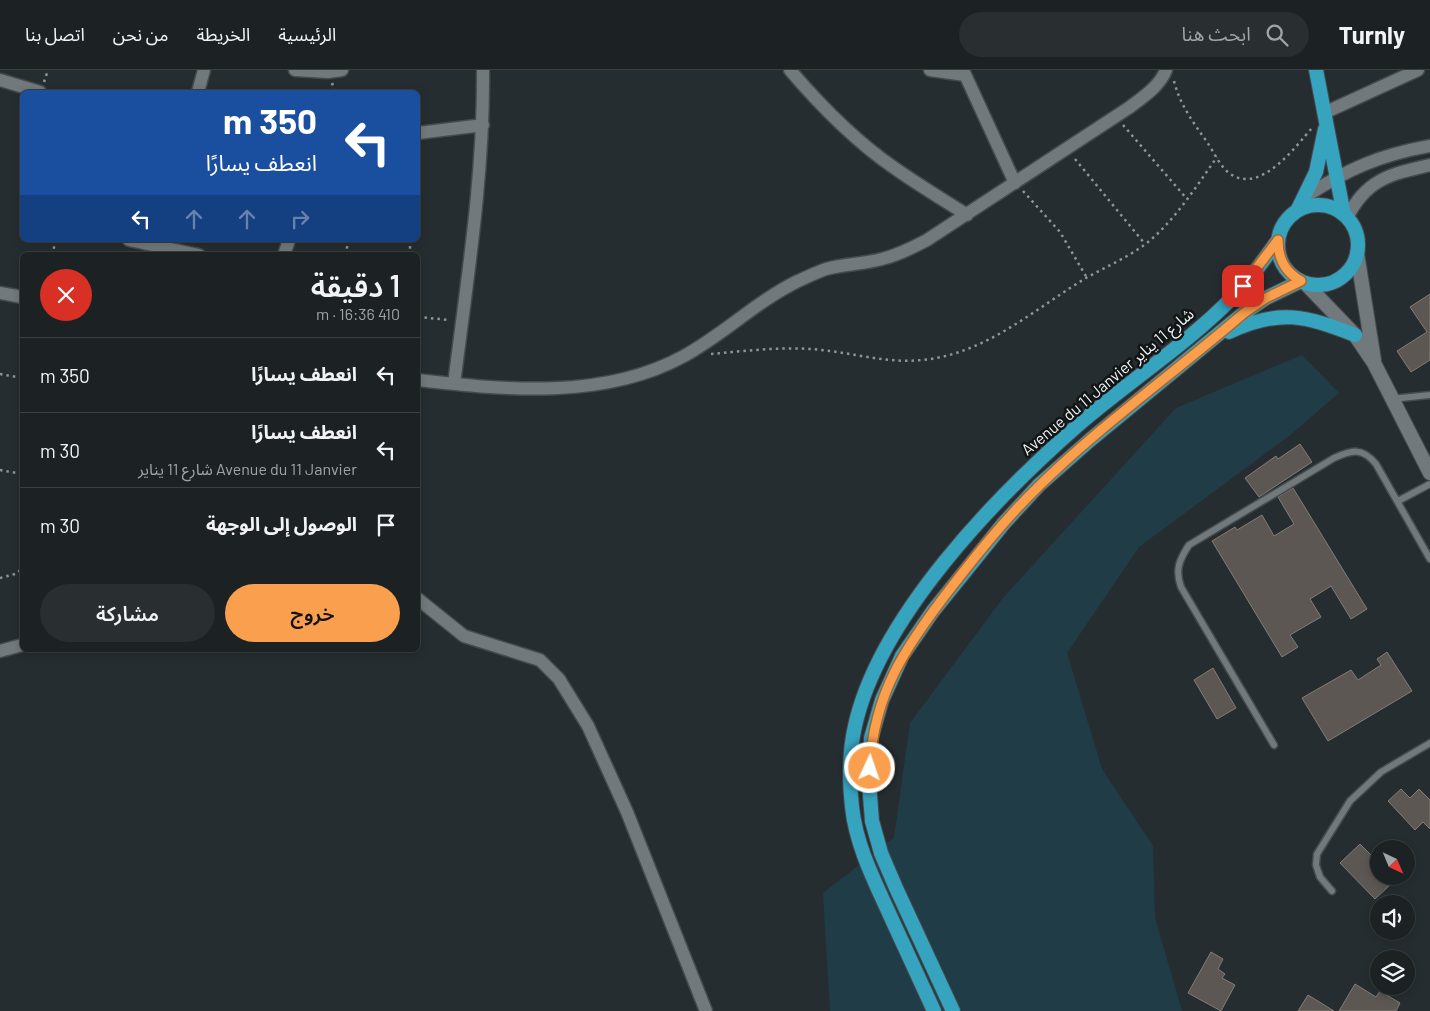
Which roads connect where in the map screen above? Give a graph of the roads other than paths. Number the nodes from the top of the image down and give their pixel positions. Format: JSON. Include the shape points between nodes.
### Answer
{"nodes":[{"id":1,"x":204,"y":70,"type":"edge"},
{"id":2,"x":295,"y":70,"type":"edge"},
{"id":3,"x":342,"y":70,"type":"edge"},
{"id":4,"x":483,"y":70,"type":"edge"},
{"id":5,"x":790,"y":70,"type":"edge"},
{"id":6,"x":930,"y":70,"type":"edge"},
{"id":7,"x":1316,"y":70,"type":"edge"},
{"id":8,"x":1418,"y":70,"type":"edge"},
{"id":9,"x":964,"y":72,"type":"edge"},
{"id":10,"x":1169,"y":72,"type":"edge"},
{"id":11,"x":0,"y":80,"type":"edge"},
{"id":12,"x":33,"y":90,"type":"edge"},
{"id":13,"x":199,"y":90,"type":"edge"},
{"id":14,"x":1325,"y":118,"type":"junction"},
{"id":15,"x":483,"y":125,"type":"junction"},
{"id":16,"x":420,"y":133,"type":"edge"},
{"id":17,"x":1430,"y":146,"type":"edge"},
{"id":18,"x":1430,"y":165,"type":"edge"},
{"id":19,"x":1338,"y":175,"type":"junction"},
{"id":20,"x":1015,"y":183,"type":"junction"},
{"id":21,"x":1305,"y":197,"type":"junction"},
{"id":22,"x":1297,"y":211,"type":"junction"},
{"id":23,"x":967,"y":215,"type":"junction"},
{"id":24,"x":1346,"y":216,"type":"junction"},
{"id":25,"x":1278,"y":240,"type":"junction"},
{"id":26,"x":135,"y":242,"type":"edge"},
{"id":27,"x":148,"y":246,"type":"edge"},
{"id":28,"x":182,"y":252,"type":"edge"},
{"id":29,"x":1356,"y":253,"type":"junction"},
{"id":30,"x":1303,"y":282,"type":"junction"},
{"id":31,"x":0,"y":295,"type":"edge"},
{"id":32,"x":20,"y":297,"type":"edge"},
{"id":33,"x":1355,"y":335,"type":"junction"},
{"id":34,"x":1213,"y":339,"type":"junction"},
{"id":35,"x":1374,"y":363,"type":"junction"},
{"id":36,"x":420,"y":380,"type":"edge"},
{"id":37,"x":454,"y":384,"type":"junction"},
{"id":38,"x":1430,"y":396,"type":"edge"},
{"id":39,"x":1391,"y":399,"type":"junction"},
{"id":40,"x":1430,"y":473,"type":"edge"},
{"id":41,"x":1430,"y":484,"type":"edge"},
{"id":42,"x":1398,"y":501,"type":"junction"},
{"id":43,"x":1430,"y":558,"type":"edge"},
{"id":44,"x":420,"y":601,"type":"edge"},
{"id":45,"x":20,"y":646,"type":"edge"},
{"id":46,"x":0,"y":651,"type":"edge"},
{"id":47,"x":1430,"y":743,"type":"edge"},
{"id":48,"x":1274,"y":745,"type":"dead end"},
{"id":49,"x":1332,"y":891,"type":"dead end"},
{"id":50,"x":706,"y":1011,"type":"edge"},
{"id":51,"x":934,"y":1011,"type":"edge"},
{"id":52,"x":953,"y":1011,"type":"edge"}],
"edges":[{"from":1,"to":13,"type":"street"},
{"from":2,"to":3,"type":"street"},
{"from":4,"to":15,"type":"street"},
{"from":5,"to":23,"type":"street","via":[[811,95],[892,167]]},
{"from":6,"to":9,"type":"street"},
{"from":7,"to":14,"type":"main road"},
{"from":8,"to":14,"type":"street"},
{"from":9,"to":20,"type":"street"},
{"from":10,"to":20,"type":"street","via":[[1147,94]]},
{"from":11,"to":12,"type":"street"},
{"from":14,"to":19,"type":"main road"},
{"from":14,"to":21,"type":"main road","via":[[1316,172]]},
{"from":15,"to":16,"type":"street"},
{"from":15,"to":37,"type":"street","via":[[474,229]]},
{"from":17,"to":19,"type":"street","via":[[1371,161]]},
{"from":18,"to":24,"type":"street","via":[[1374,183]]},
{"from":19,"to":21,"type":"street"},
{"from":19,"to":24,"type":"main road"},
{"from":20,"to":23,"type":"street"},
{"from":21,"to":22,"type":"main road"},
{"from":22,"to":24,"type":"main road","via":[[1321,205]]},
{"from":22,"to":25,"type":"main road","via":[[1284,224]]},
{"from":23,"to":37,"type":"street","via":[[903,252],[881,260],[826,269],[797,282],[713,340],[683,357],[636,375],[564,388]]},
{"from":24,"to":29,"type":"main road","via":[[1357,238]]},
{"from":25,"to":30,"type":"main road","via":[[1283,264]]},
{"from":25,"to":51,"type":"main road","name":"Avenue du 11 Janvier شارع 11 يناير","via":[[1252,276],[1202,326],[1081,423],[992,507],[917,601],[887,645],[866,689],[850,755],[856,831],[874,882]]},
{"from":26,"to":27,"type":"street"},
{"from":27,"to":28,"type":"street"},
{"from":29,"to":30,"type":"main road","via":[[1353,263],[1338,279],[1316,285]]},
{"from":29,"to":35,"type":"street"},
{"from":30,"to":33,"type":"street"},
{"from":30,"to":34,"type":"main road","via":[[1266,298]]},
{"from":31,"to":32,"type":"street"},
{"from":33,"to":34,"type":"main road","via":[[1319,320],[1284,316],[1245,324]]},
{"from":33,"to":35,"type":"street"},
{"from":34,"to":52,"type":"main road","via":[[1039,485],[1004,522],[933,611],[902,656],[882,700],[872,738],[869,784],[872,821],[881,853]]},
{"from":35,"to":39,"type":"street"},
{"from":36,"to":37,"type":"street"},
{"from":38,"to":39,"type":"lane"},
{"from":39,"to":40,"type":"street"},
{"from":41,"to":42,"type":"lane"},
{"from":42,"to":43,"type":"lane"},
{"from":42,"to":48,"type":"lane","via":[[1370,457],[1354,450],[1334,458],[1205,534],[1189,545],[1180,559],[1177,574],[1181,587]]},
{"from":44,"to":50,"type":"street","via":[[464,636],[540,660],[559,679],[588,726],[627,812]]},
{"from":45,"to":46,"type":"street"},
{"from":47,"to":49,"type":"lane","via":[[1381,772],[1350,801],[1317,854],[1320,877]]}]}
